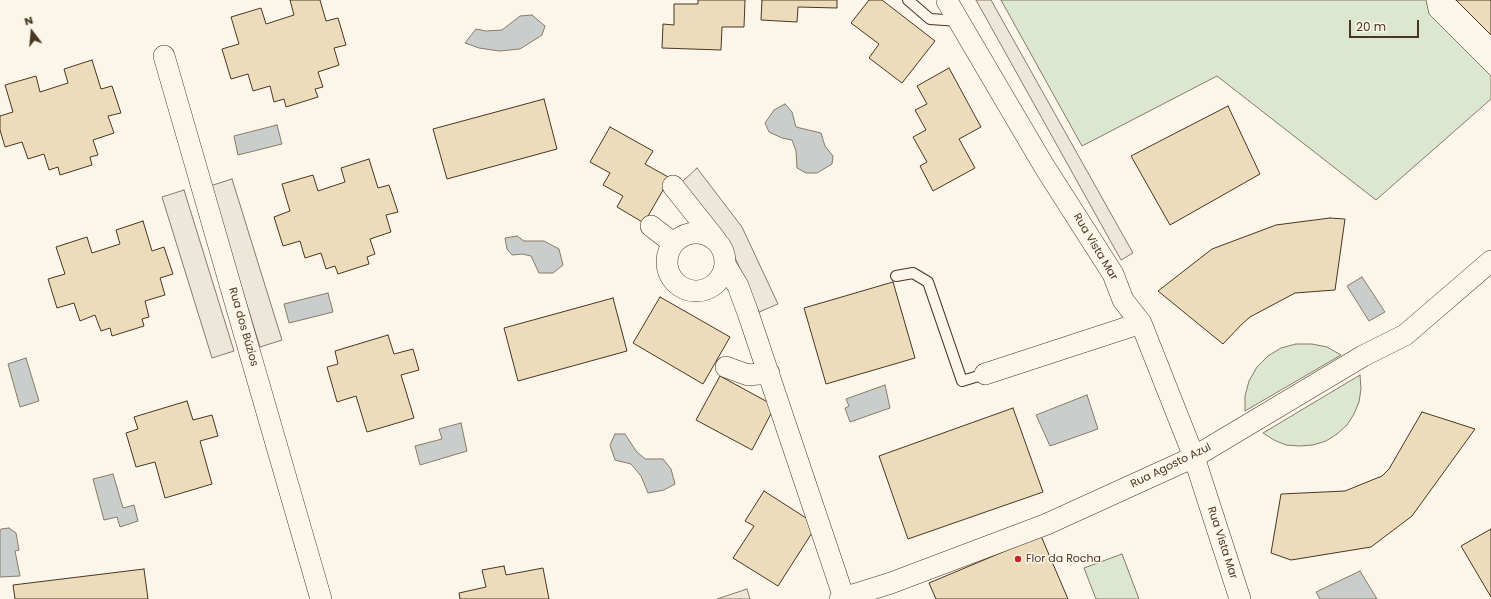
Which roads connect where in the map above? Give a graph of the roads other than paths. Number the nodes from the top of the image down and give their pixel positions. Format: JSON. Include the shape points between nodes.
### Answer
{"nodes":[{"id":1,"x":908,"y":0,"type":"edge"},
{"id":2,"x":947,"y":0,"type":"edge"},
{"id":3,"x":959,"y":20,"type":"junction"},
{"id":4,"x":164,"y":56,"type":"dead end"},
{"id":5,"x":673,"y":186,"type":"dead end"},
{"id":6,"x":651,"y":226,"type":"dead end"},
{"id":7,"x":718,"y":242,"type":"junction"},
{"id":8,"x":673,"y":243,"type":"junction"},
{"id":9,"x":1491,"y":262,"type":"edge"},
{"id":10,"x":726,"y":266,"type":"junction"},
{"id":11,"x":896,"y":276,"type":"dead end"},
{"id":12,"x":1141,"y":323,"type":"junction"},
{"id":13,"x":726,"y":366,"type":"dead end"},
{"id":14,"x":769,"y":373,"type":"junction"},
{"id":15,"x":985,"y":374,"type":"joint"},
{"id":16,"x":1194,"y":457,"type":"junction"},
{"id":17,"x":894,"y":591,"type":"edge"},
{"id":18,"x":841,"y":592,"type":"edge"},
{"id":19,"x":321,"y":599,"type":"edge"},
{"id":20,"x":1240,"y":599,"type":"edge"}],
"edges":[{"from":1,"to":3,"type":"lane","via":[[930,19]]},
{"from":2,"to":3,"type":"street","name":"Rua Vista Mar"},
{"from":3,"to":12,"type":"street","name":"Rua Vista Mar","via":[[1044,166],[1113,274],[1123,300]]},
{"from":4,"to":19,"type":"street","name":"Rua dos Búzios"},
{"from":5,"to":7,"type":"street"},
{"from":6,"to":8,"type":"street"},
{"from":7,"to":8,"type":"street","via":[[710,235],[700,232],[690,233]]},
{"from":7,"to":10,"type":"street","via":[[724,250]]},
{"from":8,"to":10,"type":"street","via":[[667,260],[668,269],[671,278],[686,290],[704,291],[713,286],[720,279]]},
{"from":9,"to":16,"type":"street","name":"Rua Agosto Azul","via":[[1405,335],[1363,356]]},
{"from":10,"to":14,"type":"street","via":[[738,286]]},
{"from":11,"to":15,"type":"lane","via":[[913,273],[928,282],[962,381]]},
{"from":12,"to":15,"type":"street"},
{"from":12,"to":16,"type":"street","name":"Rua Vista Mar"},
{"from":13,"to":14,"type":"street","via":[[748,375]]},
{"from":14,"to":18,"type":"street"},
{"from":16,"to":17,"type":"street","name":"Rua Agosto Azul"},
{"from":16,"to":20,"type":"street","name":"Rua Vista Mar"},
{"from":17,"to":18,"type":"street","name":"Rua Agosto Azul"}]}
